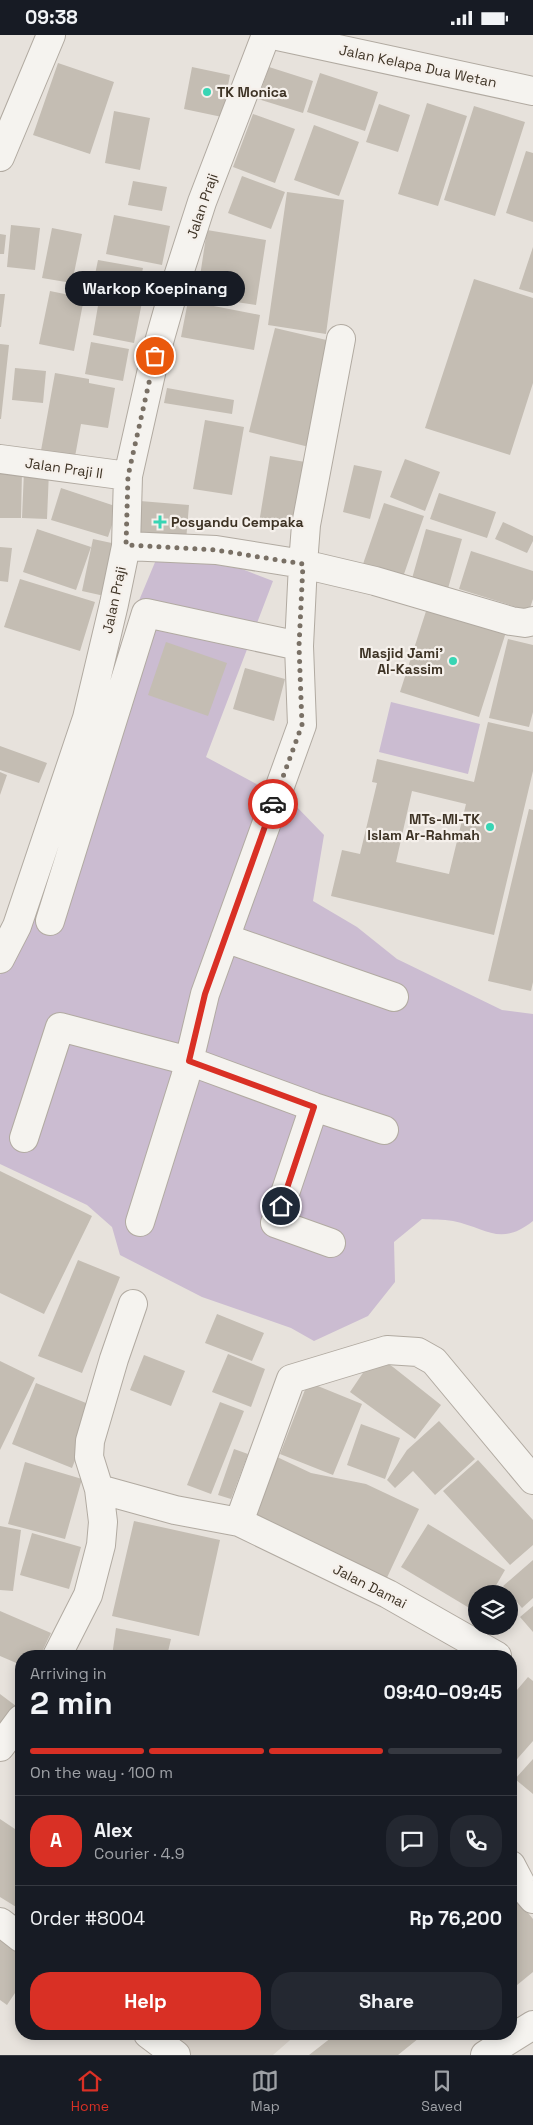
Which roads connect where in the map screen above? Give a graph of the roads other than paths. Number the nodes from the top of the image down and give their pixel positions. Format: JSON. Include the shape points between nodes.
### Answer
{"nodes":[{"id":1,"x":51,"y":35,"type":"edge"},
{"id":2,"x":266,"y":35,"type":"edge"},
{"id":3,"x":273,"y":35,"type":"edge"},
{"id":4,"x":533,"y":91,"type":"edge"},
{"id":5,"x":0,"y":157,"type":"edge"},
{"id":6,"x":341,"y":339,"type":"dead end"},
{"id":7,"x":0,"y":459,"type":"edge"},
{"id":8,"x":128,"y":476,"type":"junction"},
{"id":9,"x":126,"y":545,"type":"junction"},
{"id":10,"x":303,"y":564,"type":"junction"},
{"id":11,"x":533,"y":621,"type":"edge"},
{"id":12,"x":299,"y":646,"type":"junction"},
{"id":13,"x":50,"y":921,"type":"dead end"},
{"id":14,"x":225,"y":939,"type":"junction"},
{"id":15,"x":0,"y":959,"type":"edge"},
{"id":16,"x":394,"y":997,"type":"dead end"},
{"id":17,"x":189,"y":1061,"type":"junction"},
{"id":18,"x":314,"y":1107,"type":"junction"},
{"id":19,"x":384,"y":1130,"type":"dead end"},
{"id":20,"x":24,"y":1139,"type":"dead end"},
{"id":21,"x":140,"y":1222,"type":"dead end"},
{"id":22,"x":331,"y":1243,"type":"dead end"},
{"id":23,"x":133,"y":1304,"type":"dead end"},
{"id":24,"x":533,"y":1480,"type":"edge"},
{"id":25,"x":100,"y":1489,"type":"junction"},
{"id":26,"x":239,"y":1522,"type":"junction"},
{"id":27,"x":60,"y":1650,"type":"edge"},
{"id":28,"x":486,"y":1650,"type":"edge"},
{"id":29,"x":15,"y":1727,"type":"edge"},
{"id":30,"x":0,"y":1747,"type":"edge"},
{"id":31,"x":517,"y":1876,"type":"edge"},
{"id":32,"x":533,"y":1899,"type":"edge"},
{"id":33,"x":0,"y":1922,"type":"edge"},
{"id":34,"x":15,"y":1934,"type":"edge"},
{"id":35,"x":533,"y":2025,"type":"edge"},
{"id":36,"x":517,"y":2035,"type":"edge"},
{"id":37,"x":156,"y":2040,"type":"edge"},
{"id":38,"x":510,"y":2040,"type":"edge"},
{"id":39,"x":176,"y":2055,"type":"edge"},
{"id":40,"x":486,"y":2055,"type":"edge"}],
"edges":[{"from":1,"to":5,"type":"street"},
{"from":2,"to":8,"type":"street","name":"Jalan Praji","via":[[202,202],[175,286],[155,356]]},
{"from":3,"to":4,"type":"street","name":"Jalan Kelapa Dua Wetan"},
{"from":6,"to":10,"type":"street","via":[[306,525]]},
{"from":7,"to":8,"type":"street","name":"Jalan Praji II"},
{"from":8,"to":9,"type":"street","name":"Jalan Praji"},
{"from":9,"to":10,"type":"street","via":[[216,550]]},
{"from":9,"to":15,"type":"street","name":"Jalan Praji","via":[[87,718],[17,925]]},
{"from":10,"to":11,"type":"street","via":[[376,581],[511,621]]},
{"from":10,"to":12,"type":"street"},
{"from":12,"to":13,"type":"street","via":[[146,613]]},
{"from":12,"to":14,"type":"street","via":[[302,725]]},
{"from":14,"to":16,"type":"street"},
{"from":14,"to":17,"type":"street","via":[[205,994]]},
{"from":17,"to":18,"type":"street"},
{"from":17,"to":20,"type":"street","via":[[60,1027]]},
{"from":17,"to":21,"type":"street"},
{"from":18,"to":19,"type":"street"},
{"from":18,"to":22,"type":"street","via":[[275,1223]]},
{"from":23,"to":25,"type":"street","via":[[90,1441],[89,1457]]},
{"from":24,"to":26,"type":"street","via":[[434,1361],[418,1352],[387,1350],[291,1379]]},
{"from":25,"to":26,"type":"street","name":"Jalan Damai","via":[[175,1510]]},
{"from":25,"to":27,"type":"street","via":[[101,1545],[88,1595]]},
{"from":26,"to":28,"type":"street","name":"Jalan Damai","via":[[388,1594]]},
{"from":29,"to":30,"type":"street"},
{"from":31,"to":32,"type":"street"},
{"from":33,"to":34,"type":"street"},
{"from":35,"to":36,"type":"street"},
{"from":37,"to":39,"type":"street"},
{"from":38,"to":40,"type":"street"}]}
